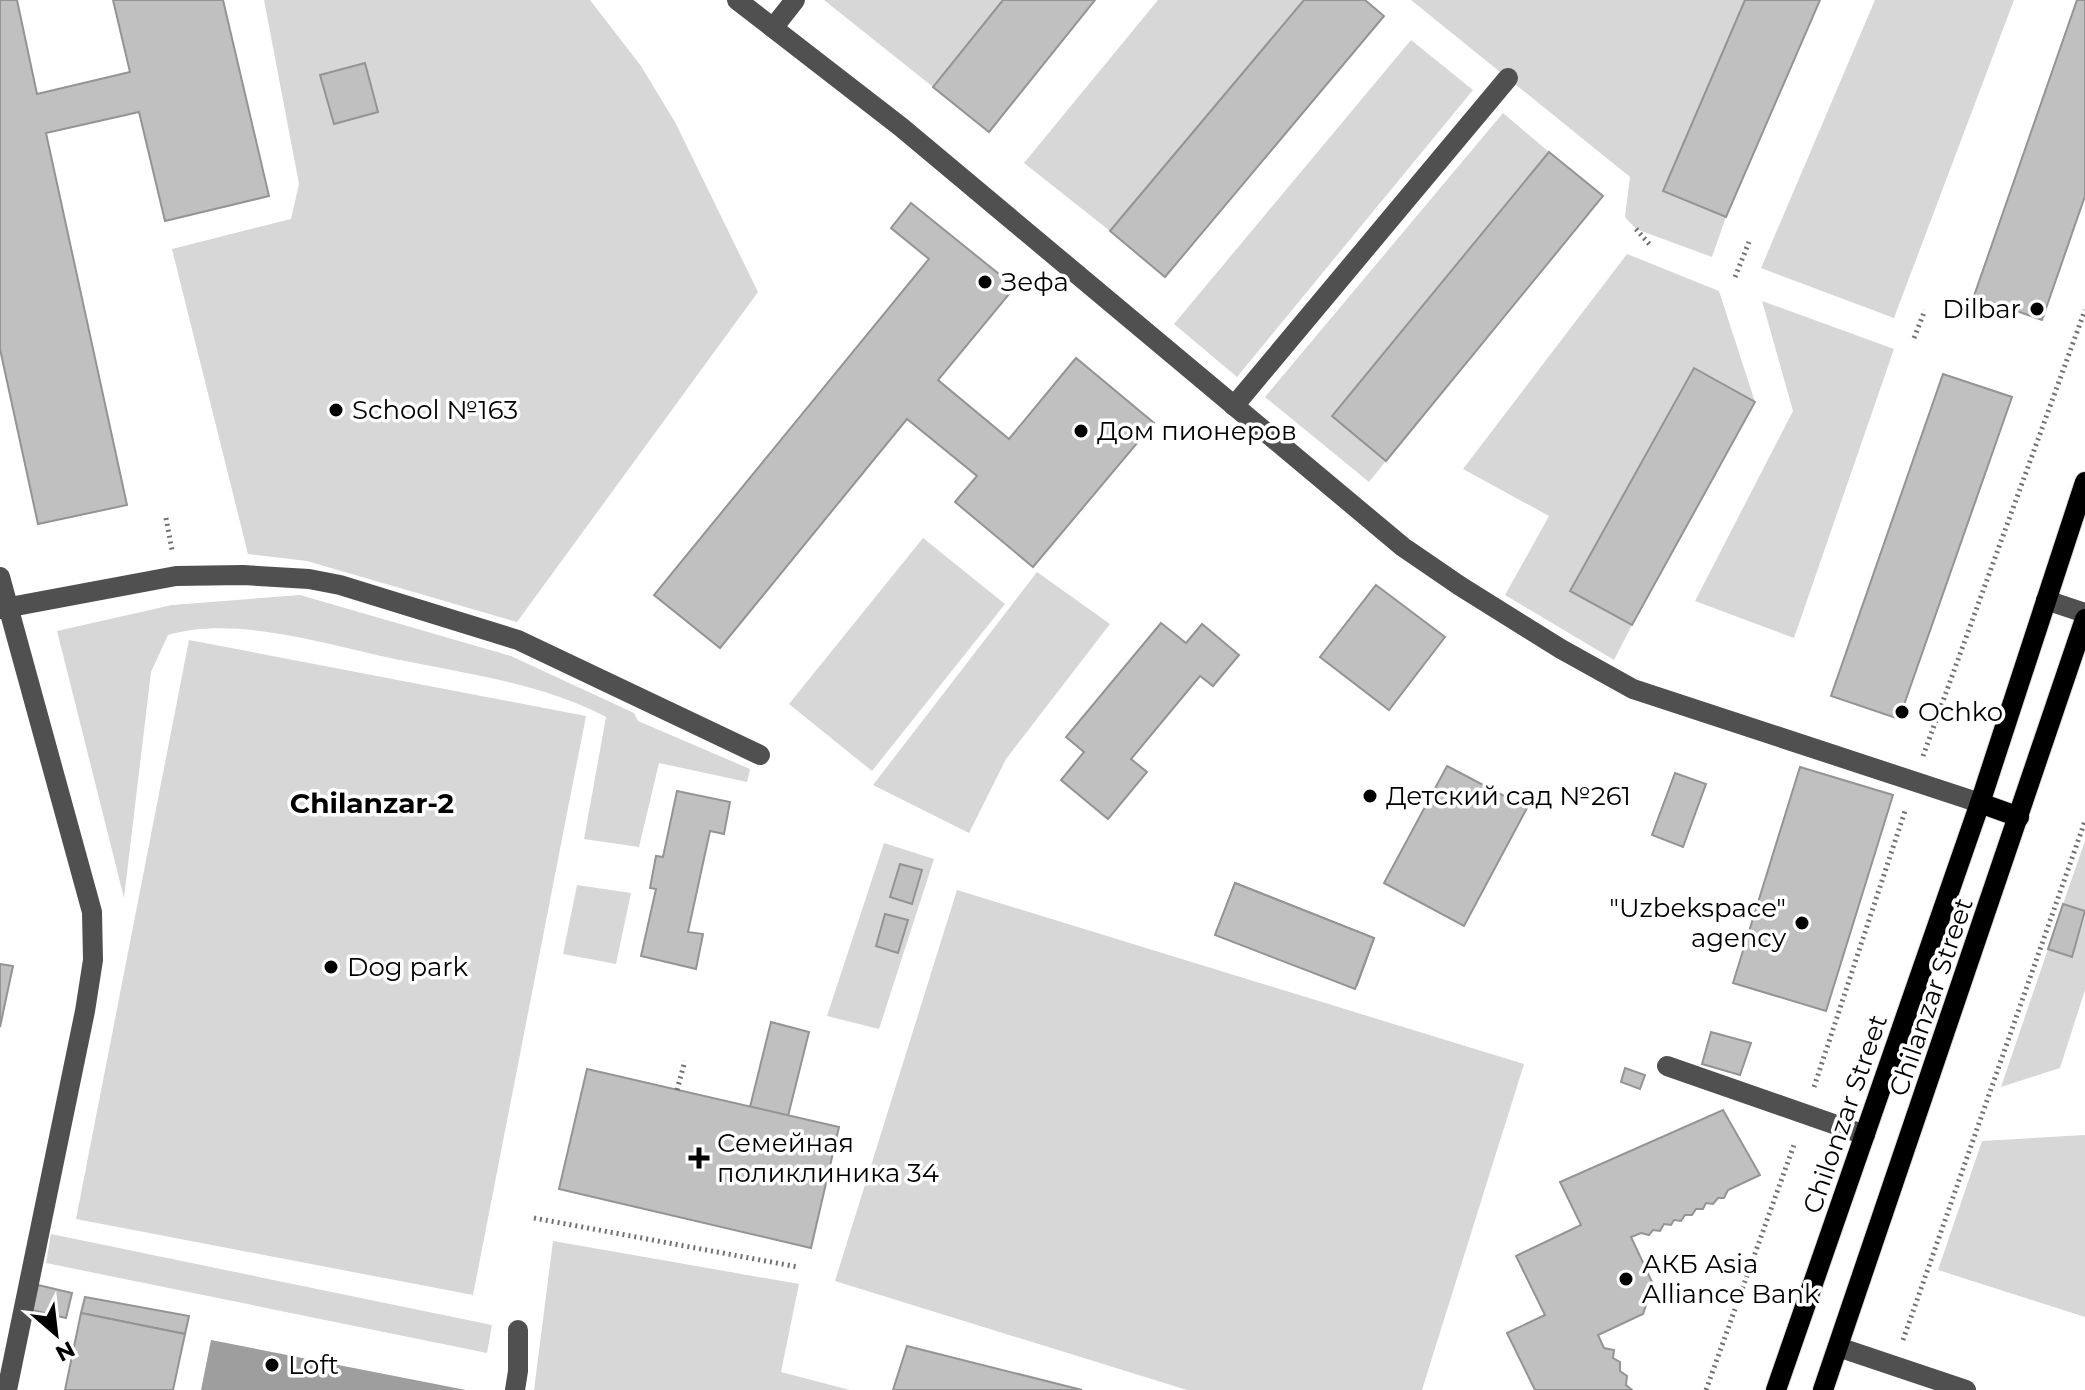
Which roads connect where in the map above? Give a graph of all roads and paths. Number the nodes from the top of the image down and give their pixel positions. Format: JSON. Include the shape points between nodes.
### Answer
{"nodes":[{"id":1,"x":737,"y":0,"type":"edge"},
{"id":2,"x":795,"y":0,"type":"edge"},
{"id":3,"x":773,"y":28,"type":"junction"},
{"id":4,"x":1508,"y":78,"type":"dead end"},
{"id":5,"x":1636,"y":229,"type":"dead end"},
{"id":6,"x":1749,"y":242,"type":"dead end"},
{"id":7,"x":1651,"y":246,"type":"dead end"},
{"id":8,"x":1735,"y":277,"type":"dead end"},
{"id":9,"x":1925,"y":310,"type":"dead end"},
{"id":10,"x":2085,"y":310,"type":"edge"},
{"id":11,"x":1914,"y":338,"type":"dead end"},
{"id":12,"x":1234,"y":406,"type":"junction"},
{"id":13,"x":2085,"y":482,"type":"edge"},
{"id":14,"x":166,"y":518,"type":"dead end"},
{"id":15,"x":173,"y":559,"type":"dead end"},
{"id":16,"x":0,"y":577,"type":"edge"},
{"id":17,"x":2046,"y":600,"type":"junction"},
{"id":18,"x":3,"y":608,"type":"edge"},
{"id":19,"x":2085,"y":613,"type":"edge"},
{"id":20,"x":2085,"y":619,"type":"edge"},
{"id":21,"x":760,"y":755,"type":"dead end"},
{"id":22,"x":1914,"y":780,"type":"junction"},
{"id":23,"x":1980,"y":803,"type":"junction"},
{"id":24,"x":2019,"y":817,"type":"junction"},
{"id":25,"x":2085,"y":821,"type":"edge"},
{"id":26,"x":685,"y":1061,"type":"dead end"},
{"id":27,"x":1667,"y":1066,"type":"dead end"},
{"id":28,"x":677,"y":1090,"type":"dead end"},
{"id":29,"x":1805,"y":1115,"type":"junction"},
{"id":30,"x":1865,"y":1135,"type":"junction"},
{"id":31,"x":534,"y":1218,"type":"dead end"},
{"id":32,"x":798,"y":1267,"type":"dead end"},
{"id":33,"x":518,"y":1330,"type":"dead end"},
{"id":34,"x":1838,"y":1347,"type":"junction"},
{"id":35,"x":1895,"y":1365,"type":"junction"},
{"id":36,"x":7,"y":1390,"type":"edge"},
{"id":37,"x":515,"y":1390,"type":"edge"},
{"id":38,"x":1706,"y":1390,"type":"edge"},
{"id":39,"x":1776,"y":1390,"type":"edge"},
{"id":40,"x":1823,"y":1390,"type":"edge"},
{"id":41,"x":1966,"y":1390,"type":"edge"}],
"edges":[{"from":1,"to":3,"type":"street"},
{"from":2,"to":3,"type":"street"},
{"from":3,"to":12,"type":"street","via":[[901,127]]},
{"from":4,"to":12,"type":"street"},
{"from":5,"to":7,"type":"path"},
{"from":6,"to":8,"type":"path"},
{"from":9,"to":11,"type":"path"},
{"from":10,"to":22,"type":"path"},
{"from":12,"to":22,"type":"street","via":[[1403,547],[1597,671],[1699,712]]},
{"from":13,"to":17,"type":"main road","name":"Chilanzar Street"},
{"from":14,"to":15,"type":"path"},
{"from":16,"to":18,"type":"street"},
{"from":17,"to":19,"type":"street"},
{"from":17,"to":23,"type":"main road","name":"Chilanzar Street"},
{"from":18,"to":21,"type":"street","via":[[176,576],[243,575],[340,585],[518,640]]},
{"from":18,"to":36,"type":"street","via":[[94,933],[85,1011]]},
{"from":20,"to":24,"type":"main road","name":"Chilanzar Street"},
{"from":22,"to":23,"type":"street"},
{"from":22,"to":29,"type":"path"},
{"from":23,"to":24,"type":"main road"},
{"from":23,"to":30,"type":"main road","name":"Chilanzar Street"},
{"from":24,"to":34,"type":"main road","name":"Chilanzar Street"},
{"from":25,"to":35,"type":"path"},
{"from":26,"to":28,"type":"path"},
{"from":27,"to":29,"type":"street"},
{"from":29,"to":30,"type":"street"},
{"from":29,"to":38,"type":"path"},
{"from":30,"to":39,"type":"main road","name":"Chilonzar Street"},
{"from":31,"to":32,"type":"path"},
{"from":33,"to":37,"type":"street"},
{"from":34,"to":35,"type":"street"},
{"from":34,"to":40,"type":"main road","name":"Chilanzar Street"},
{"from":35,"to":41,"type":"street"}]}
